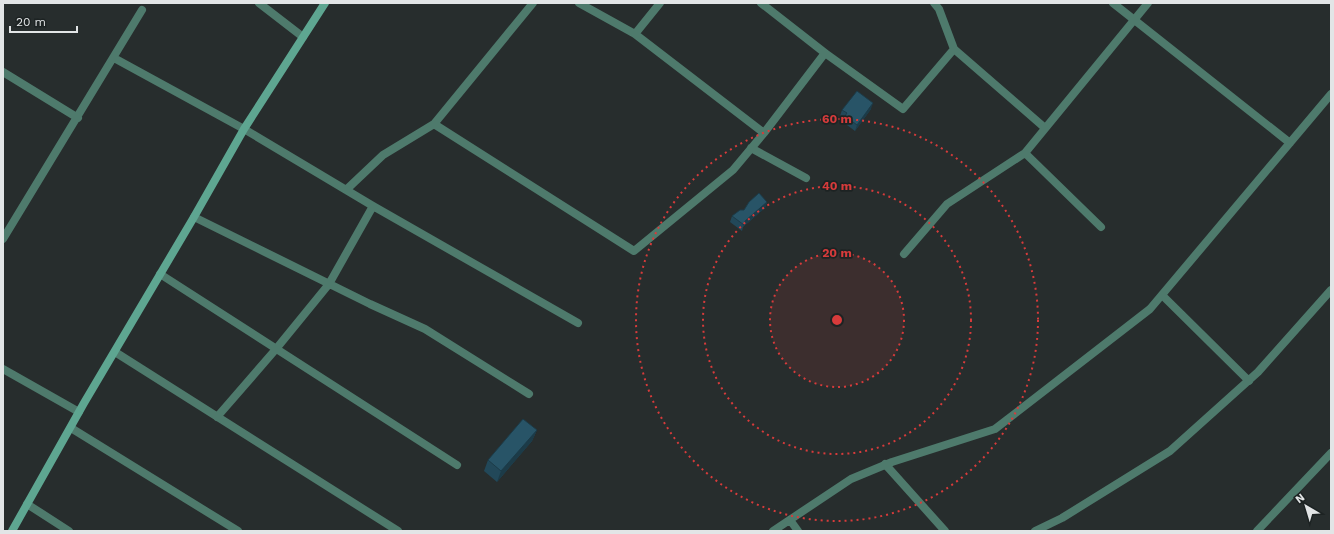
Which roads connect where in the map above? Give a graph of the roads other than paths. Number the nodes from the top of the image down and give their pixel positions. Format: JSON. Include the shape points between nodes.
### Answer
{"nodes":[{"id":1,"x":259,"y":3,"type":"edge"},
{"id":2,"x":324,"y":3,"type":"edge"},
{"id":3,"x":533,"y":3,"type":"edge"},
{"id":4,"x":579,"y":3,"type":"edge"},
{"id":5,"x":660,"y":3,"type":"edge"},
{"id":6,"x":761,"y":3,"type":"edge"},
{"id":7,"x":934,"y":3,"type":"edge"},
{"id":8,"x":1113,"y":3,"type":"edge"},
{"id":9,"x":1148,"y":3,"type":"edge"},
{"id":10,"x":142,"y":10,"type":"dead end"},
{"id":11,"x":1134,"y":20,"type":"junction"},
{"id":12,"x":635,"y":34,"type":"junction"},
{"id":13,"x":303,"y":38,"type":"junction"},
{"id":14,"x":954,"y":49,"type":"junction"},
{"id":15,"x":825,"y":53,"type":"junction"},
{"id":16,"x":114,"y":58,"type":"junction"},
{"id":17,"x":3,"y":72,"type":"edge"},
{"id":18,"x":1331,"y":94,"type":"edge"},
{"id":19,"x":78,"y":118,"type":"junction"},
{"id":20,"x":434,"y":124,"type":"junction"},
{"id":21,"x":1045,"y":128,"type":"junction"},
{"id":22,"x":244,"y":130,"type":"junction"},
{"id":23,"x":764,"y":133,"type":"junction"},
{"id":24,"x":1290,"y":143,"type":"junction"},
{"id":25,"x":751,"y":148,"type":"junction"},
{"id":26,"x":1025,"y":153,"type":"junction"},
{"id":27,"x":806,"y":178,"type":"dead end"},
{"id":28,"x":346,"y":190,"type":"junction"},
{"id":29,"x":373,"y":206,"type":"junction"},
{"id":30,"x":194,"y":217,"type":"junction"},
{"id":31,"x":1101,"y":227,"type":"dead end"},
{"id":32,"x":3,"y":239,"type":"edge"},
{"id":33,"x":904,"y":254,"type":"dead end"},
{"id":34,"x":160,"y":274,"type":"junction"},
{"id":35,"x":329,"y":284,"type":"junction"},
{"id":36,"x":1331,"y":290,"type":"edge"},
{"id":37,"x":1162,"y":295,"type":"junction"},
{"id":38,"x":578,"y":323,"type":"dead end"},
{"id":39,"x":276,"y":349,"type":"junction"},
{"id":40,"x":114,"y":352,"type":"junction"},
{"id":41,"x":3,"y":370,"type":"edge"},
{"id":42,"x":1249,"y":381,"type":"junction"},
{"id":43,"x":529,"y":394,"type":"dead end"},
{"id":44,"x":80,"y":412,"type":"junction"},
{"id":45,"x":217,"y":417,"type":"junction"},
{"id":46,"x":71,"y":428,"type":"junction"},
{"id":47,"x":1330,"y":456,"type":"edge"},
{"id":48,"x":885,"y":464,"type":"junction"},
{"id":49,"x":457,"y":465,"type":"dead end"},
{"id":50,"x":27,"y":504,"type":"junction"},
{"id":51,"x":790,"y":520,"type":"junction"},
{"id":52,"x":12,"y":531,"type":"edge"},
{"id":53,"x":69,"y":531,"type":"edge"},
{"id":54,"x":238,"y":531,"type":"edge"},
{"id":55,"x":398,"y":531,"type":"edge"},
{"id":56,"x":773,"y":531,"type":"edge"},
{"id":57,"x":798,"y":531,"type":"edge"},
{"id":58,"x":945,"y":531,"type":"edge"},
{"id":59,"x":1035,"y":531,"type":"edge"},
{"id":60,"x":1258,"y":531,"type":"edge"}],
"edges":[{"from":1,"to":13,"type":"street"},
{"from":2,"to":13,"type":"street"},
{"from":3,"to":20,"type":"street"},
{"from":4,"to":12,"type":"street"},
{"from":5,"to":12,"type":"street"},
{"from":6,"to":15,"type":"street"},
{"from":7,"to":14,"type":"street"},
{"from":8,"to":11,"type":"street"},
{"from":9,"to":11,"type":"street"},
{"from":10,"to":16,"type":"street"},
{"from":11,"to":21,"type":"street"},
{"from":11,"to":24,"type":"street"},
{"from":12,"to":23,"type":"street"},
{"from":13,"to":22,"type":"street"},
{"from":14,"to":15,"type":"street","via":[[903,109]]},
{"from":14,"to":21,"type":"street"},
{"from":15,"to":23,"type":"street"},
{"from":16,"to":19,"type":"street"},
{"from":16,"to":22,"type":"street"},
{"from":17,"to":19,"type":"street"},
{"from":18,"to":24,"type":"street"},
{"from":19,"to":32,"type":"street"},
{"from":20,"to":25,"type":"street","via":[[634,251],[733,170]]},
{"from":20,"to":28,"type":"street","via":[[383,155]]},
{"from":21,"to":26,"type":"street"},
{"from":22,"to":28,"type":"street"},
{"from":22,"to":30,"type":"street"},
{"from":23,"to":25,"type":"street"},
{"from":24,"to":37,"type":"street"},
{"from":25,"to":27,"type":"street"},
{"from":26,"to":31,"type":"street"},
{"from":26,"to":33,"type":"street","via":[[947,204]]},
{"from":28,"to":29,"type":"street"},
{"from":29,"to":35,"type":"street"},
{"from":29,"to":38,"type":"street"},
{"from":30,"to":34,"type":"street"},
{"from":30,"to":35,"type":"street"},
{"from":34,"to":39,"type":"street"},
{"from":34,"to":40,"type":"street"},
{"from":35,"to":39,"type":"street"},
{"from":35,"to":43,"type":"street","via":[[426,329]]},
{"from":36,"to":42,"type":"street"},
{"from":37,"to":42,"type":"street"},
{"from":37,"to":48,"type":"street","via":[[1150,310],[995,429]]},
{"from":39,"to":45,"type":"street"},
{"from":39,"to":49,"type":"street"},
{"from":40,"to":44,"type":"street"},
{"from":40,"to":45,"type":"street"},
{"from":41,"to":44,"type":"street"},
{"from":42,"to":59,"type":"street","via":[[1170,450],[1062,518]]},
{"from":44,"to":46,"type":"street"},
{"from":45,"to":55,"type":"street"},
{"from":46,"to":50,"type":"street"},
{"from":46,"to":54,"type":"street"},
{"from":47,"to":60,"type":"street"},
{"from":48,"to":51,"type":"street","via":[[851,479]]},
{"from":48,"to":58,"type":"street"},
{"from":50,"to":52,"type":"street"},
{"from":50,"to":53,"type":"street"},
{"from":51,"to":56,"type":"street"},
{"from":51,"to":57,"type":"street"}]}
